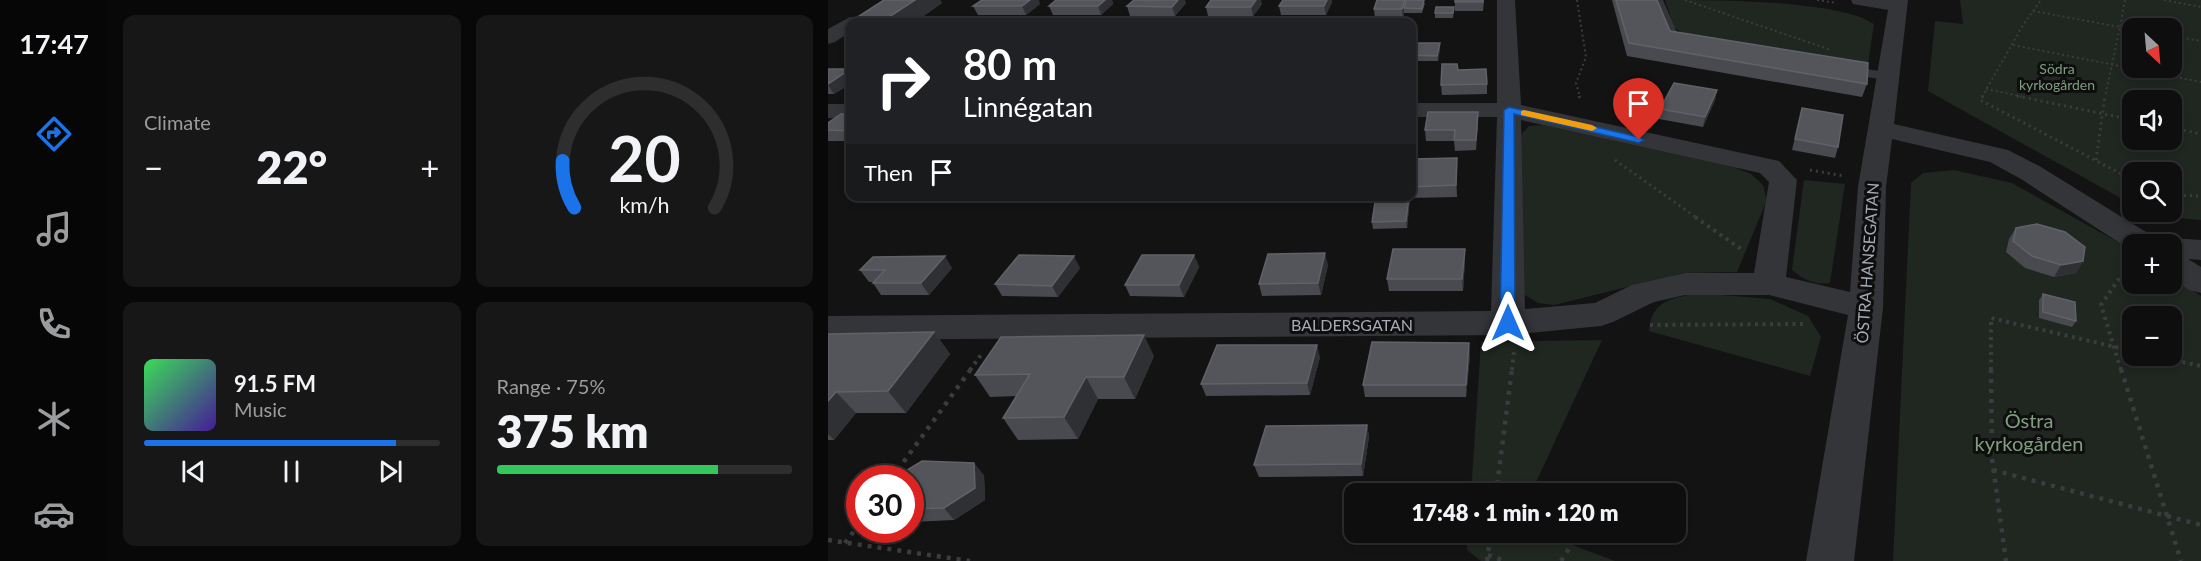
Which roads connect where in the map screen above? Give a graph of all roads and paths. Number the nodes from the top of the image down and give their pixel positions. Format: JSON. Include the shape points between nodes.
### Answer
{"nodes":[{"id":1,"x":1506,"y":0,"type":"edge"},
{"id":2,"x":1657,"y":0,"type":"edge"},
{"id":3,"x":1685,"y":0,"type":"edge"},
{"id":4,"x":1860,"y":0,"type":"edge"},
{"id":5,"x":2041,"y":0,"type":"edge"},
{"id":6,"x":2125,"y":0,"type":"edge"},
{"id":7,"x":2164,"y":0,"type":"edge"},
{"id":8,"x":1899,"y":3,"type":"edge"},
{"id":9,"x":2201,"y":6,"type":"edge"},
{"id":10,"x":870,"y":11,"type":"edge"},
{"id":11,"x":2033,"y":11,"type":"junction"},
{"id":12,"x":859,"y":18,"type":"edge"},
{"id":13,"x":846,"y":26,"type":"edge"},
{"id":14,"x":2120,"y":27,"type":"junction"},
{"id":15,"x":828,"y":38,"type":"edge"},
{"id":16,"x":2182,"y":38,"type":"edge"},
{"id":17,"x":2201,"y":41,"type":"edge"},
{"id":18,"x":2013,"y":45,"type":"junction"},
{"id":19,"x":1709,"y":48,"type":"edge"},
{"id":20,"x":1832,"y":50,"type":"dead end"},
{"id":21,"x":2112,"y":65,"type":"junction"},
{"id":22,"x":1825,"y":67,"type":"edge"},
{"id":23,"x":1886,"y":76,"type":"junction"},
{"id":24,"x":2201,"y":82,"type":"edge"},
{"id":25,"x":1986,"y":89,"type":"junction"},
{"id":26,"x":1416,"y":110,"type":"edge"},
{"id":27,"x":1509,"y":110,"type":"junction"},
{"id":28,"x":828,"y":111,"type":"edge"},
{"id":29,"x":846,"y":111,"type":"edge"},
{"id":30,"x":2101,"y":114,"type":"junction"},
{"id":31,"x":2122,"y":118,"type":"edge"},
{"id":32,"x":1882,"y":129,"type":"junction"},
{"id":33,"x":2182,"y":130,"type":"edge"},
{"id":34,"x":2201,"y":134,"type":"edge"},
{"id":35,"x":2096,"y":160,"type":"junction"},
{"id":36,"x":1775,"y":172,"type":"junction"},
{"id":37,"x":2122,"y":174,"type":"edge"},
{"id":38,"x":1850,"y":177,"type":"dead end"},
{"id":39,"x":2182,"y":195,"type":"edge"},
{"id":40,"x":2201,"y":196,"type":"edge"},
{"id":41,"x":2127,"y":234,"type":"edge"},
{"id":42,"x":2182,"y":249,"type":"edge"},
{"id":43,"x":2201,"y":250,"type":"edge"},
{"id":44,"x":2182,"y":270,"type":"edge"},
{"id":45,"x":2122,"y":279,"type":"edge"},
{"id":46,"x":2201,"y":282,"type":"edge"},
{"id":47,"x":1769,"y":284,"type":"junction"},
{"id":48,"x":1866,"y":308,"type":"junction"},
{"id":49,"x":1508,"y":323,"type":"junction"},
{"id":50,"x":1814,"y":324,"type":"dead end"},
{"id":51,"x":1641,"y":325,"type":"dead end"},
{"id":52,"x":1003,"y":326,"type":"junction"},
{"id":53,"x":828,"y":328,"type":"edge"},
{"id":54,"x":2115,"y":348,"type":"junction"},
{"id":55,"x":2122,"y":349,"type":"edge"},
{"id":56,"x":2182,"y":362,"type":"edge"},
{"id":57,"x":2201,"y":366,"type":"edge"},
{"id":58,"x":901,"y":465,"type":"edge"},
{"id":59,"x":1993,"y":470,"type":"junction"},
{"id":60,"x":1497,"y":483,"type":"edge"},
{"id":61,"x":2167,"y":516,"type":"junction"},
{"id":62,"x":2201,"y":525,"type":"edge"},
{"id":63,"x":828,"y":540,"type":"edge"},
{"id":64,"x":845,"y":543,"type":"joint"},
{"id":65,"x":1489,"y":543,"type":"edge"},
{"id":66,"x":1573,"y":543,"type":"edge"},
{"id":67,"x":1487,"y":558,"type":"edge"},
{"id":68,"x":970,"y":561,"type":"edge"},
{"id":69,"x":1505,"y":561,"type":"edge"},
{"id":70,"x":1561,"y":561,"type":"edge"},
{"id":71,"x":1830,"y":561,"type":"edge"},
{"id":72,"x":2006,"y":561,"type":"edge"},
{"id":73,"x":2181,"y":561,"type":"edge"}],
"edges":[{"from":1,"to":27,"type":"street"},
{"from":2,"to":19,"type":"lane","via":[[1674,40]]},
{"from":3,"to":20,"type":"path"},
{"from":4,"to":8,"type":"street"},
{"from":5,"to":11,"type":"path"},
{"from":6,"to":14,"type":"path"},
{"from":7,"to":9,"type":"path"},
{"from":8,"to":23,"type":"street","name":"ÖSTRA HANSEGATAN"},
{"from":10,"to":12,"type":"street"},
{"from":11,"to":14,"type":"path"},
{"from":11,"to":18,"type":"path"},
{"from":13,"to":15,"type":"street"},
{"from":14,"to":21,"type":"path"},
{"from":16,"to":17,"type":"path"},
{"from":18,"to":21,"type":"path"},
{"from":18,"to":25,"type":"path"},
{"from":21,"to":24,"type":"path"},
{"from":21,"to":30,"type":"path"},
{"from":22,"to":23,"type":"lane"},
{"from":23,"to":32,"type":"street","name":"ÖSTRA HANSEGATAN"},
{"from":25,"to":30,"type":"path"},
{"from":25,"to":35,"type":"path","via":[[1980,100]]},
{"from":26,"to":27,"type":"street"},
{"from":27,"to":36,"type":"street","via":[[1761,165]]},
{"from":27,"to":49,"type":"street"},
{"from":28,"to":29,"type":"street"},
{"from":30,"to":31,"type":"path"},
{"from":30,"to":35,"type":"path"},
{"from":32,"to":41,"type":"street","via":[[1999,156]]},
{"from":32,"to":48,"type":"street","name":"ÖSTRA HANSEGATAN","via":[[1872,187]]},
{"from":33,"to":34,"type":"path"},
{"from":35,"to":37,"type":"path"},
{"from":36,"to":38,"type":"path","via":[[1801,169]]},
{"from":36,"to":47,"type":"street","via":[[1783,180]]},
{"from":39,"to":40,"type":"path"},
{"from":42,"to":43,"type":"street"},
{"from":44,"to":46,"type":"street"},
{"from":45,"to":54,"type":"path","via":[[2101,305]]},
{"from":47,"to":48,"type":"street","name":"BALDERSGATAN"},
{"from":47,"to":49,"type":"street","name":"BALDERSGATAN","via":[[1685,284],[1644,293],[1601,314]]},
{"from":48,"to":71,"type":"street","name":"ÖSTRA HANSEGATAN"},
{"from":49,"to":52,"type":"street","name":"BALDERSGATAN"},
{"from":49,"to":60,"type":"path","via":[[1515,344]]},
{"from":50,"to":51,"type":"path"},
{"from":52,"to":53,"type":"street","name":"BALDERSGATAN"},
{"from":52,"to":58,"type":"path"},
{"from":54,"to":55,"type":"path"},
{"from":54,"to":59,"type":"path","via":[[1991,318]]},
{"from":54,"to":61,"type":"path"},
{"from":56,"to":57,"type":"path"},
{"from":59,"to":61,"type":"path"},
{"from":59,"to":72,"type":"path"},
{"from":61,"to":62,"type":"path"},
{"from":61,"to":73,"type":"path"},
{"from":63,"to":64,"type":"path"},
{"from":64,"to":68,"type":"path"},
{"from":65,"to":67,"type":"path"},
{"from":66,"to":70,"type":"path"},
{"from":67,"to":69,"type":"path"}]}
